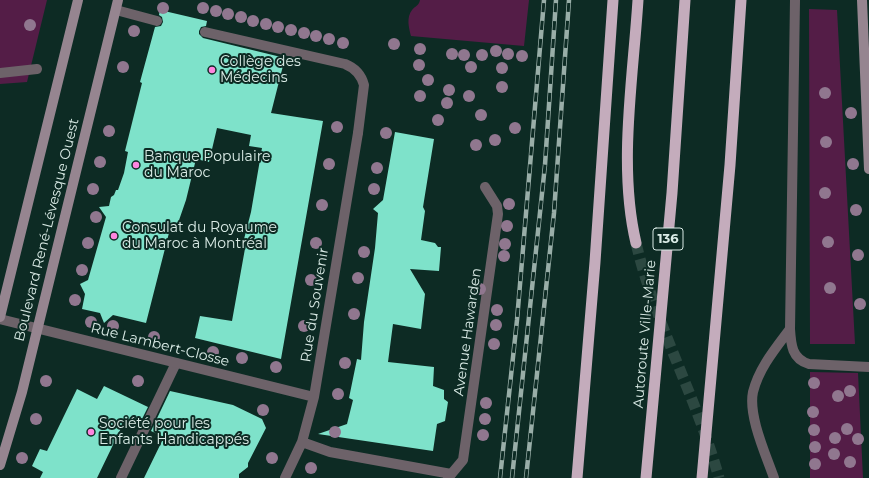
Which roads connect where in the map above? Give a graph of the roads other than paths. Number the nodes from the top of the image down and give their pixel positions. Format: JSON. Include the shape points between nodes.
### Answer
{"nodes":[{"id":1,"x":78,"y":0,"type":"edge"},
{"id":2,"x":613,"y":0,"type":"edge"},
{"id":3,"x":638,"y":0,"type":"edge"},
{"id":4,"x":685,"y":0,"type":"edge"},
{"id":5,"x":741,"y":0,"type":"edge"},
{"id":6,"x":795,"y":0,"type":"edge"},
{"id":7,"x":862,"y":0,"type":"edge"},
{"id":8,"x":117,"y":5,"type":"edge"},
{"id":9,"x":157,"y":21,"type":"dead end"},
{"id":10,"x":205,"y":32,"type":"dead end"},
{"id":11,"x":37,"y":69,"type":"dead end"},
{"id":12,"x":0,"y":73,"type":"edge"},
{"id":13,"x":869,"y":169,"type":"edge"},
{"id":14,"x":485,"y":187,"type":"dead end"},
{"id":15,"x":636,"y":243,"type":"tunnel mouth"},
{"id":16,"x":0,"y":318,"type":"edge"},
{"id":17,"x":37,"y":327,"type":"junction"},
{"id":18,"x":790,"y":329,"type":"junction"},
{"id":19,"x":176,"y":363,"type":"junction"},
{"id":20,"x":869,"y":367,"type":"edge"},
{"id":21,"x":314,"y":397,"type":"junction"},
{"id":22,"x":302,"y":442,"type":"junction"},
{"id":23,"x":0,"y":465,"type":"edge"},
{"id":24,"x":450,"y":476,"type":"edge"},
{"id":25,"x":121,"y":478,"type":"edge"},
{"id":26,"x":285,"y":478,"type":"edge"},
{"id":27,"x":577,"y":478,"type":"edge"},
{"id":28,"x":646,"y":478,"type":"edge"},
{"id":29,"x":702,"y":478,"type":"edge"},
{"id":30,"x":774,"y":478,"type":"edge"}],
"edges":[{"from":1,"to":16,"type":"main road","name":"Boulevard René-Lévesque Ouest"},
{"from":2,"to":27,"type":"highway"},
{"from":3,"to":15,"type":"highway","via":[[627,170],[630,213]]},
{"from":4,"to":28,"type":"highway","name":"Autoroute Ville-Marie","number":"136","bridge":true,"via":[[671,200]]},
{"from":5,"to":29,"type":"highway","bridge":true,"via":[[729,180]]},
{"from":6,"to":18,"type":"street"},
{"from":7,"to":13,"type":"main road"},
{"from":8,"to":9,"type":"street"},
{"from":8,"to":17,"type":"main road","name":"Boulevard René-Lévesque Ouest"},
{"from":10,"to":21,"type":"street","name":"Rue du Souvenir","via":[[345,64],[362,78],[364,85],[358,133]]},
{"from":11,"to":12,"type":"street"},
{"from":14,"to":24,"type":"street","name":"Avenue Hawarden","via":[[497,206],[498,214],[463,460]]},
{"from":16,"to":17,"type":"street","name":"Rue Lambert-Closse"},
{"from":17,"to":19,"type":"street","name":"Rue Lambert-Closse"},
{"from":17,"to":23,"type":"main road","name":"Boulevard René-Lévesque Ouest","via":[[15,418]]},
{"from":18,"to":20,"type":"street","via":[[791,346],[801,362]]},
{"from":18,"to":30,"type":"street","via":[[769,357],[753,393],[754,415]]},
{"from":19,"to":21,"type":"street","name":"Rue Lambert-Closse"},
{"from":19,"to":25,"type":"street"},
{"from":21,"to":22,"type":"street","name":"Rue du Souvenir"},
{"from":22,"to":24,"type":"street","via":[[330,452]]},
{"from":22,"to":26,"type":"street","name":"Rue du Souvenir"}]}
